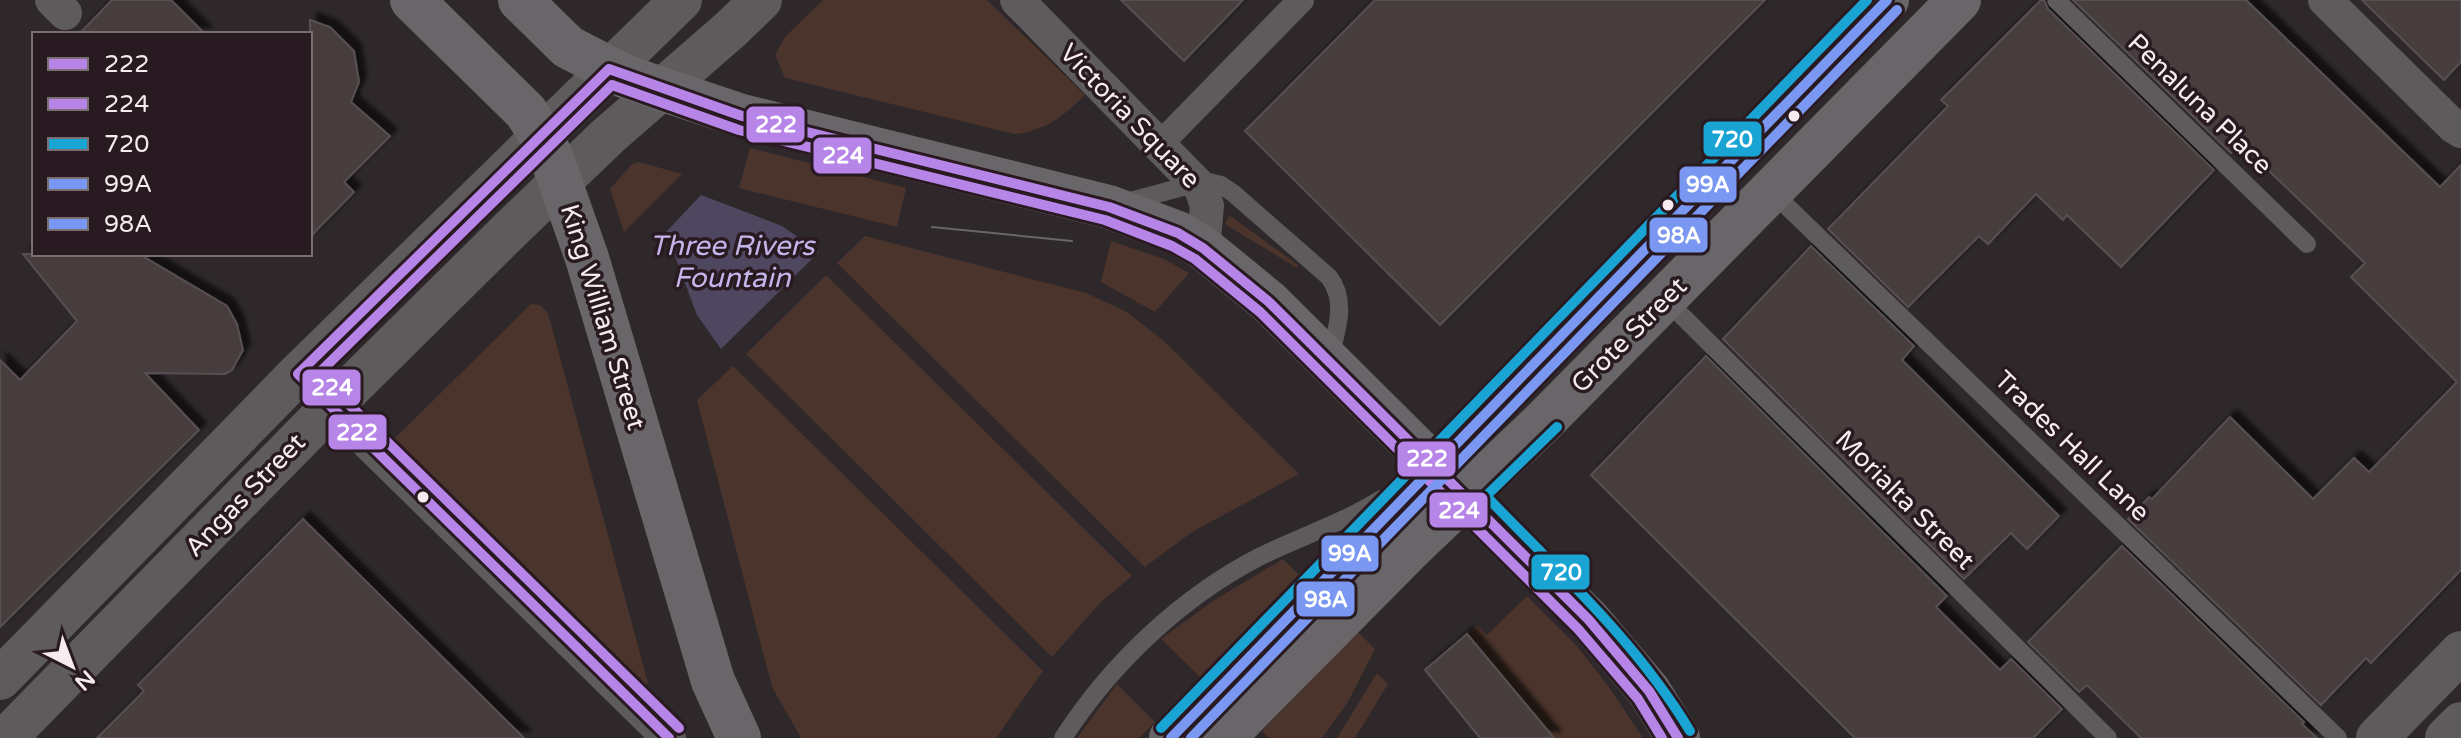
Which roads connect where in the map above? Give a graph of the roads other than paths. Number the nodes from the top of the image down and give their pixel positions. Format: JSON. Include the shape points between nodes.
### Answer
{"nodes":[{"id":1,"x":412,"y":0,"type":"edge"},
{"id":2,"x":520,"y":0,"type":"edge"},
{"id":3,"x":681,"y":0,"type":"edge"},
{"id":4,"x":761,"y":0,"type":"edge"},
{"id":5,"x":1017,"y":0,"type":"edge"},
{"id":6,"x":1301,"y":0,"type":"edge"},
{"id":7,"x":1887,"y":0,"type":"edge"},
{"id":8,"x":1959,"y":0,"type":"edge"},
{"id":9,"x":2056,"y":0,"type":"edge"},
{"id":10,"x":2325,"y":0,"type":"edge"},
{"id":11,"x":609,"y":69,"type":"junction"},
{"id":12,"x":661,"y":89,"type":"junction"},
{"id":13,"x":2461,"y":131,"type":"edge"},
{"id":14,"x":1169,"y":135,"type":"dead end"},
{"id":15,"x":541,"y":136,"type":"junction"},
{"id":16,"x":561,"y":182,"type":"junction"},
{"id":17,"x":1196,"y":183,"type":"junction"},
{"id":18,"x":1771,"y":191,"type":"junction"},
{"id":19,"x":1109,"y":207,"type":"junction"},
{"id":20,"x":2307,"y":244,"type":"dead end"},
{"id":21,"x":1203,"y":248,"type":"junction"},
{"id":22,"x":1665,"y":299,"type":"junction"},
{"id":23,"x":1328,"y":361,"type":"junction"},
{"id":24,"x":298,"y":374,"type":"junction"},
{"id":25,"x":331,"y":407,"type":"junction"},
{"id":26,"x":1434,"y":465,"type":"junction"},
{"id":27,"x":1466,"y":496,"type":"junction"},
{"id":28,"x":2461,"y":652,"type":"edge"},
{"id":29,"x":0,"y":679,"type":"edge"},
{"id":30,"x":2461,"y":723,"type":"edge"},
{"id":31,"x":6,"y":738,"type":"edge"},
{"id":32,"x":669,"y":738,"type":"edge"},
{"id":33,"x":739,"y":738,"type":"edge"},
{"id":34,"x":1063,"y":738,"type":"edge"},
{"id":35,"x":1171,"y":738,"type":"edge"},
{"id":36,"x":1223,"y":738,"type":"edge"},
{"id":37,"x":1678,"y":738,"type":"edge"},
{"id":38,"x":2108,"y":738,"type":"edge"},
{"id":39,"x":2338,"y":738,"type":"edge"},
{"id":40,"x":2377,"y":738,"type":"edge"},
{"id":41,"x":2446,"y":738,"type":"edge"}],
"edges":[{"from":1,"to":15,"type":"main road","name":"King William Street","via":[[517,102]]},
{"from":2,"to":11,"type":"main road","via":[[568,47]]},
{"from":3,"to":11,"type":"street","name":"Angas Street"},
{"from":4,"to":12,"type":"street","name":"Angas Street"},
{"from":5,"to":17,"type":"street","name":"Victoria Square"},
{"from":6,"to":14,"type":"street"},
{"from":7,"to":26,"type":"main road","name":"Grote Street"},
{"from":8,"to":18,"type":"main road","name":"Grote Street"},
{"from":9,"to":20,"type":"lane","name":"Penaluna Place"},
{"from":10,"to":13,"type":"street"},
{"from":11,"to":12,"type":"main road","name":"Victoria Square"},
{"from":11,"to":15,"type":"street","name":"Angas Street"},
{"from":12,"to":16,"type":"street","name":"Angas Street"},
{"from":12,"to":19,"type":"main road","name":"Victoria Square","via":[[742,116]]},
{"from":15,"to":16,"type":"main road","name":"King William Street"},
{"from":15,"to":24,"type":"street","name":"Angas Street"},
{"from":16,"to":25,"type":"street","name":"Angas Street"},
{"from":16,"to":33,"type":"main road","name":"King William Street","via":[[713,681]]},
{"from":17,"to":19,"type":"lane"},
{"from":17,"to":21,"type":"street","name":"Victoria Square","via":[[1206,199]]},
{"from":17,"to":23,"type":"lane","via":[[1213,182],[1233,193],[1336,285],[1340,309]]},
{"from":18,"to":22,"type":"main road","name":"Grote Street"},
{"from":18,"to":39,"type":"lane","name":"Trades Hall Lane"},
{"from":19,"to":21,"type":"main road","name":"Victoria Square"},
{"from":21,"to":23,"type":"main road","name":"Victoria Square","via":[[1260,294]]},
{"from":22,"to":27,"type":"main road","name":"Grote Street"},
{"from":22,"to":38,"type":"lane","name":"Morialta Street"},
{"from":23,"to":26,"type":"main road","name":"Victoria Square"},
{"from":24,"to":25,"type":"street"},
{"from":24,"to":29,"type":"street","name":"Angas Street"},
{"from":25,"to":31,"type":"street","name":"Angas Street"},
{"from":25,"to":32,"type":"street"},
{"from":26,"to":27,"type":"main road","name":"Victoria Square"},
{"from":26,"to":34,"type":"lane","via":[[1369,506],[1256,559],[1180,610],[1122,662]]},
{"from":26,"to":35,"type":"main road"},
{"from":27,"to":36,"type":"main road"},
{"from":27,"to":37,"type":"main road","name":"Victoria Square","via":[[1617,652]]},
{"from":28,"to":40,"type":"street"},
{"from":30,"to":41,"type":"street"}]}
